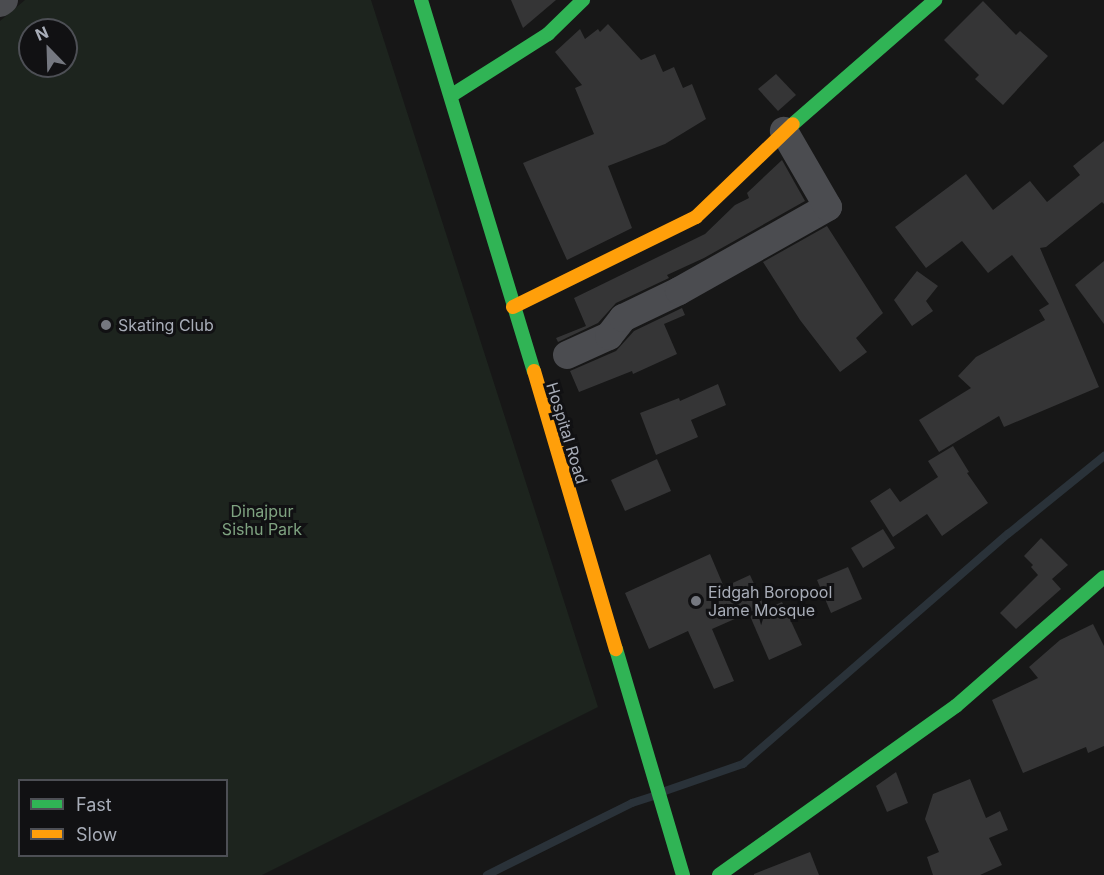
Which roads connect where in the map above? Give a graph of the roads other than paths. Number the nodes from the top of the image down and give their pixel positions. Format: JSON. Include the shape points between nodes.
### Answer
{"nodes":[{"id":1,"x":4,"y":0,"type":"edge"},
{"id":2,"x":421,"y":0,"type":"edge"},
{"id":3,"x":583,"y":0,"type":"edge"},
{"id":4,"x":935,"y":0,"type":"edge"},
{"id":5,"x":0,"y":3,"type":"edge"},
{"id":6,"x":452,"y":95,"type":"junction"},
{"id":7,"x":784,"y":130,"type":"junction"},
{"id":8,"x":513,"y":308,"type":"junction"},
{"id":9,"x":567,"y":355,"type":"dead end"},
{"id":10,"x":1104,"y":577,"type":"edge"},
{"id":11,"x":683,"y":875,"type":"edge"},
{"id":12,"x":719,"y":875,"type":"edge"}],
"edges":[{"from":1,"to":5,"type":"street"},
{"from":2,"to":6,"type":"street","name":"Hospital Road"},
{"from":3,"to":6,"type":"street","via":[[548,34]]},
{"from":4,"to":7,"type":"street"},
{"from":6,"to":8,"type":"street","name":"Hospital Road"},
{"from":7,"to":8,"type":"street","via":[[696,217]]},
{"from":7,"to":9,"type":"street","via":[[828,207],[623,318],[609,336]]},
{"from":8,"to":11,"type":"street","name":"Hospital Road"},
{"from":10,"to":12,"type":"street","via":[[956,706]]}]}
